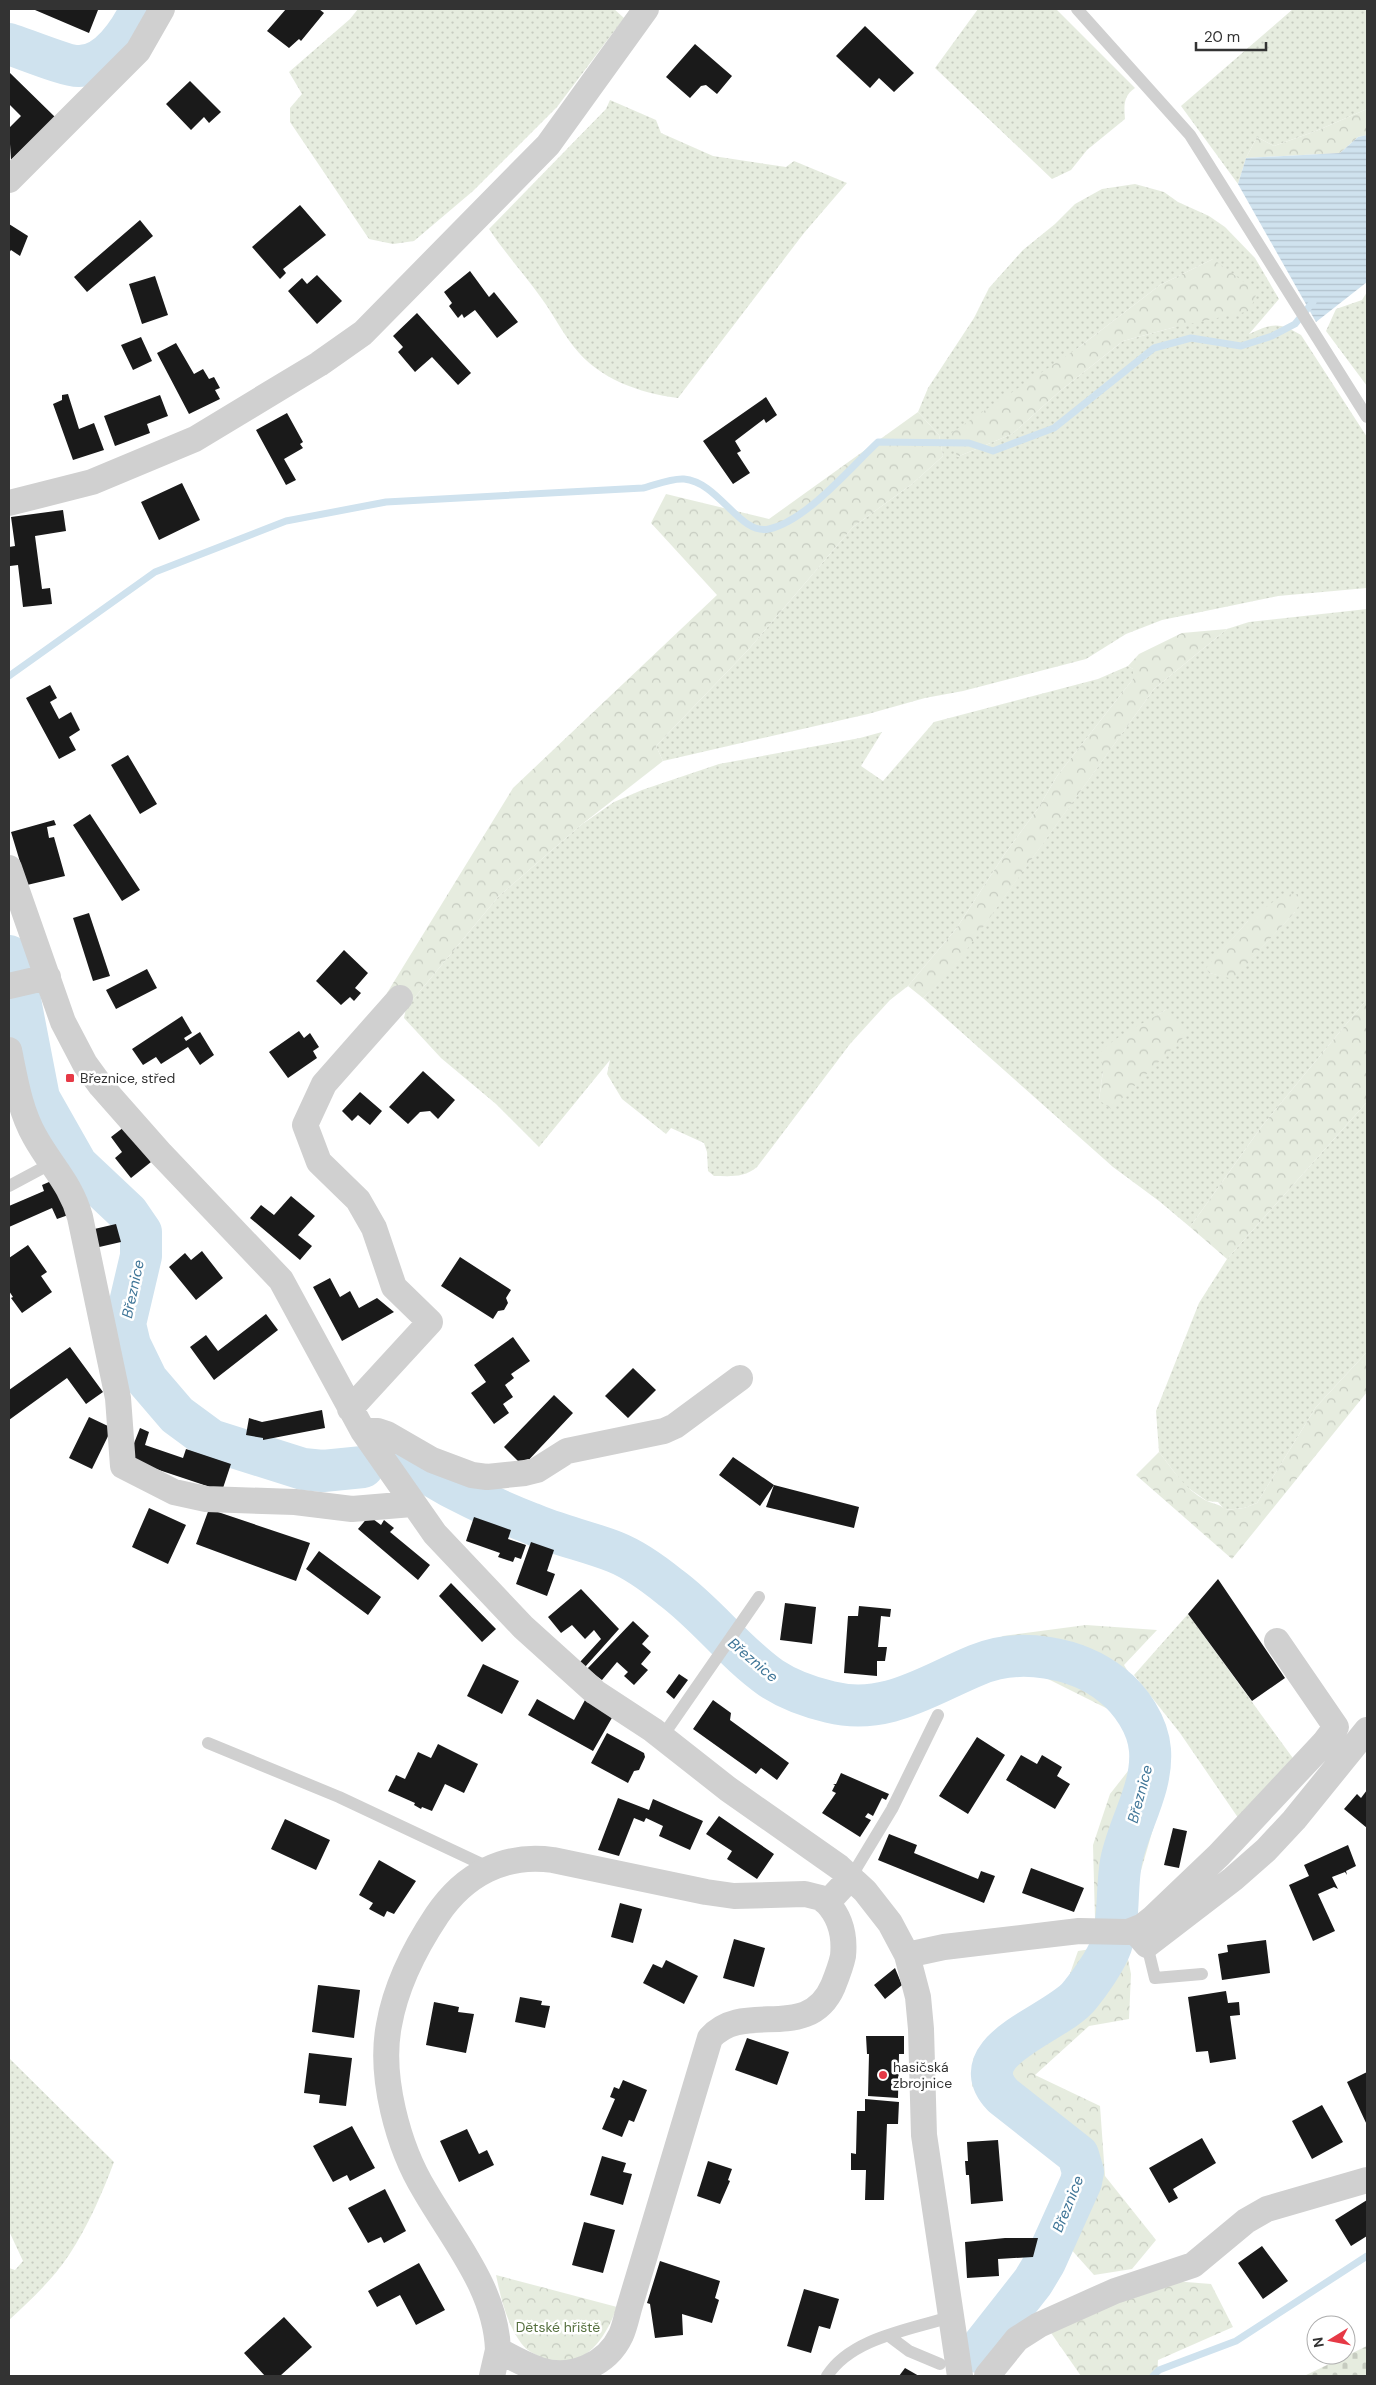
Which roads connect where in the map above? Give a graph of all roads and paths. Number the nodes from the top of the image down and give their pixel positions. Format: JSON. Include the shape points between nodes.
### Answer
{"nodes":[{"id":1,"x":162,"y":9,"type":"edge"},
{"id":2,"x":646,"y":9,"type":"edge"},
{"id":3,"x":1077,"y":9,"type":"edge"},
{"id":4,"x":9,"y":180,"type":"edge"},
{"id":5,"x":1367,"y":417,"type":"edge"},
{"id":6,"x":9,"y":503,"type":"edge"},
{"id":7,"x":9,"y":868,"type":"edge"},
{"id":8,"x":29,"y":981,"type":"edge"},
{"id":9,"x":400,"y":998,"type":"dead end"},
{"id":10,"x":9,"y":1050,"type":"edge"},
{"id":11,"x":52,"y":1163,"type":"junction"},
{"id":12,"x":9,"y":1186,"type":"edge"},
{"id":13,"x":740,"y":1378,"type":"dead end"},
{"id":14,"x":350,"y":1409,"type":"junction"},
{"id":15,"x":363,"y":1431,"type":"junction"},
{"id":16,"x":412,"y":1504,"type":"junction"},
{"id":17,"x":759,"y":1597,"type":"dead end"},
{"id":18,"x":1277,"y":1641,"type":"dead end"},
{"id":19,"x":938,"y":1715,"type":"dead end"},
{"id":20,"x":1367,"y":1730,"type":"edge"},
{"id":21,"x":662,"y":1737,"type":"junction"},
{"id":22,"x":208,"y":1743,"type":"dead end"},
{"id":23,"x":490,"y":1868,"type":"junction"},
{"id":24,"x":851,"y":1877,"type":"junction"},
{"id":25,"x":827,"y":1903,"type":"junction"},
{"id":26,"x":1136,"y":1936,"type":"junction"},
{"id":27,"x":907,"y":1955,"type":"junction"},
{"id":28,"x":1202,"y":1974,"type":"dead end"},
{"id":29,"x":1367,"y":2180,"type":"edge"},
{"id":30,"x":950,"y":2317,"type":"junction"},
{"id":31,"x":889,"y":2336,"type":"junction"},
{"id":32,"x":498,"y":2350,"type":"junction"},
{"id":33,"x":950,"y":2370,"type":"edge"},
{"id":34,"x":492,"y":2376,"type":"edge"},
{"id":35,"x":827,"y":2376,"type":"edge"},
{"id":36,"x":987,"y":2376,"type":"edge"}],
"edges":[{"from":1,"to":4,"type":"street","via":[[138,51]]},
{"from":2,"to":6,"type":"street","via":[[548,145],[363,333],[319,364],[195,439],[92,482]]},
{"from":3,"to":5,"type":"lane","via":[[1190,135]]},
{"from":7,"to":8,"type":"street"},
{"from":8,"to":14,"type":"street","via":[[55,1001],[73,1044],[101,1086],[281,1280]]},
{"from":9,"to":14,"type":"street","via":[[324,1084],[305,1125],[320,1162],[358,1200],[374,1228],[394,1287],[430,1322]]},
{"from":10,"to":11,"type":"street","via":[[26,1116]]},
{"from":11,"to":12,"type":"lane"},
{"from":11,"to":16,"type":"street","via":[[70,1189],[80,1217],[118,1398],[123,1466],[174,1492],[206,1499],[295,1502],[352,1509]]},
{"from":13,"to":15,"type":"street","via":[[664,1431],[567,1451],[537,1470],[507,1476],[472,1475],[432,1460],[387,1434]]},
{"from":14,"to":15,"type":"street"},
{"from":15,"to":16,"type":"street"},
{"from":16,"to":21,"type":"street","via":[[435,1534],[523,1627],[594,1692]]},
{"from":17,"to":21,"type":"lane"},
{"from":18,"to":26,"type":"street","via":[[1336,1727],[1220,1855]]},
{"from":19,"to":24,"type":"lane","via":[[892,1809]]},
{"from":20,"to":26,"type":"street","via":[[1266,1850],[1226,1885]]},
{"from":21,"to":24,"type":"street"},
{"from":22,"to":23,"type":"lane","via":[[339,1797]]},
{"from":23,"to":25,"type":"street","via":[[514,1859],[537,1858],[712,1893],[734,1896],[805,1894]]},
{"from":23,"to":32,"type":"street","via":[[451,1898],[426,1932],[414,1953],[391,2012],[386,2042],[394,2115],[405,2154],[484,2293],[495,2324]]},
{"from":24,"to":25,"type":"street"},
{"from":24,"to":27,"type":"street","via":[[877,1905]]},
{"from":25,"to":32,"type":"street","via":[[838,1918],[843,1944],[838,1974],[822,2004],[812,2012],[788,2019],[733,2022],[710,2038],[617,2342],[597,2363],[561,2374],[538,2370]]},
{"from":26,"to":27,"type":"street","via":[[1093,1930],[944,1947]]},
{"from":26,"to":28,"type":"lane","via":[[1155,1978]]},
{"from":27,"to":30,"type":"street","via":[[920,2013],[924,2135]]},
{"from":29,"to":36,"type":"street","via":[[1267,2209],[1246,2221],[1193,2265],[1115,2291],[1039,2325],[1017,2339]]},
{"from":30,"to":31,"type":"lane"},
{"from":30,"to":33,"type":"street"},
{"from":31,"to":33,"type":"lane","via":[[909,2351]]},
{"from":31,"to":35,"type":"lane","via":[[848,2353]]},
{"from":32,"to":34,"type":"street"}]}
